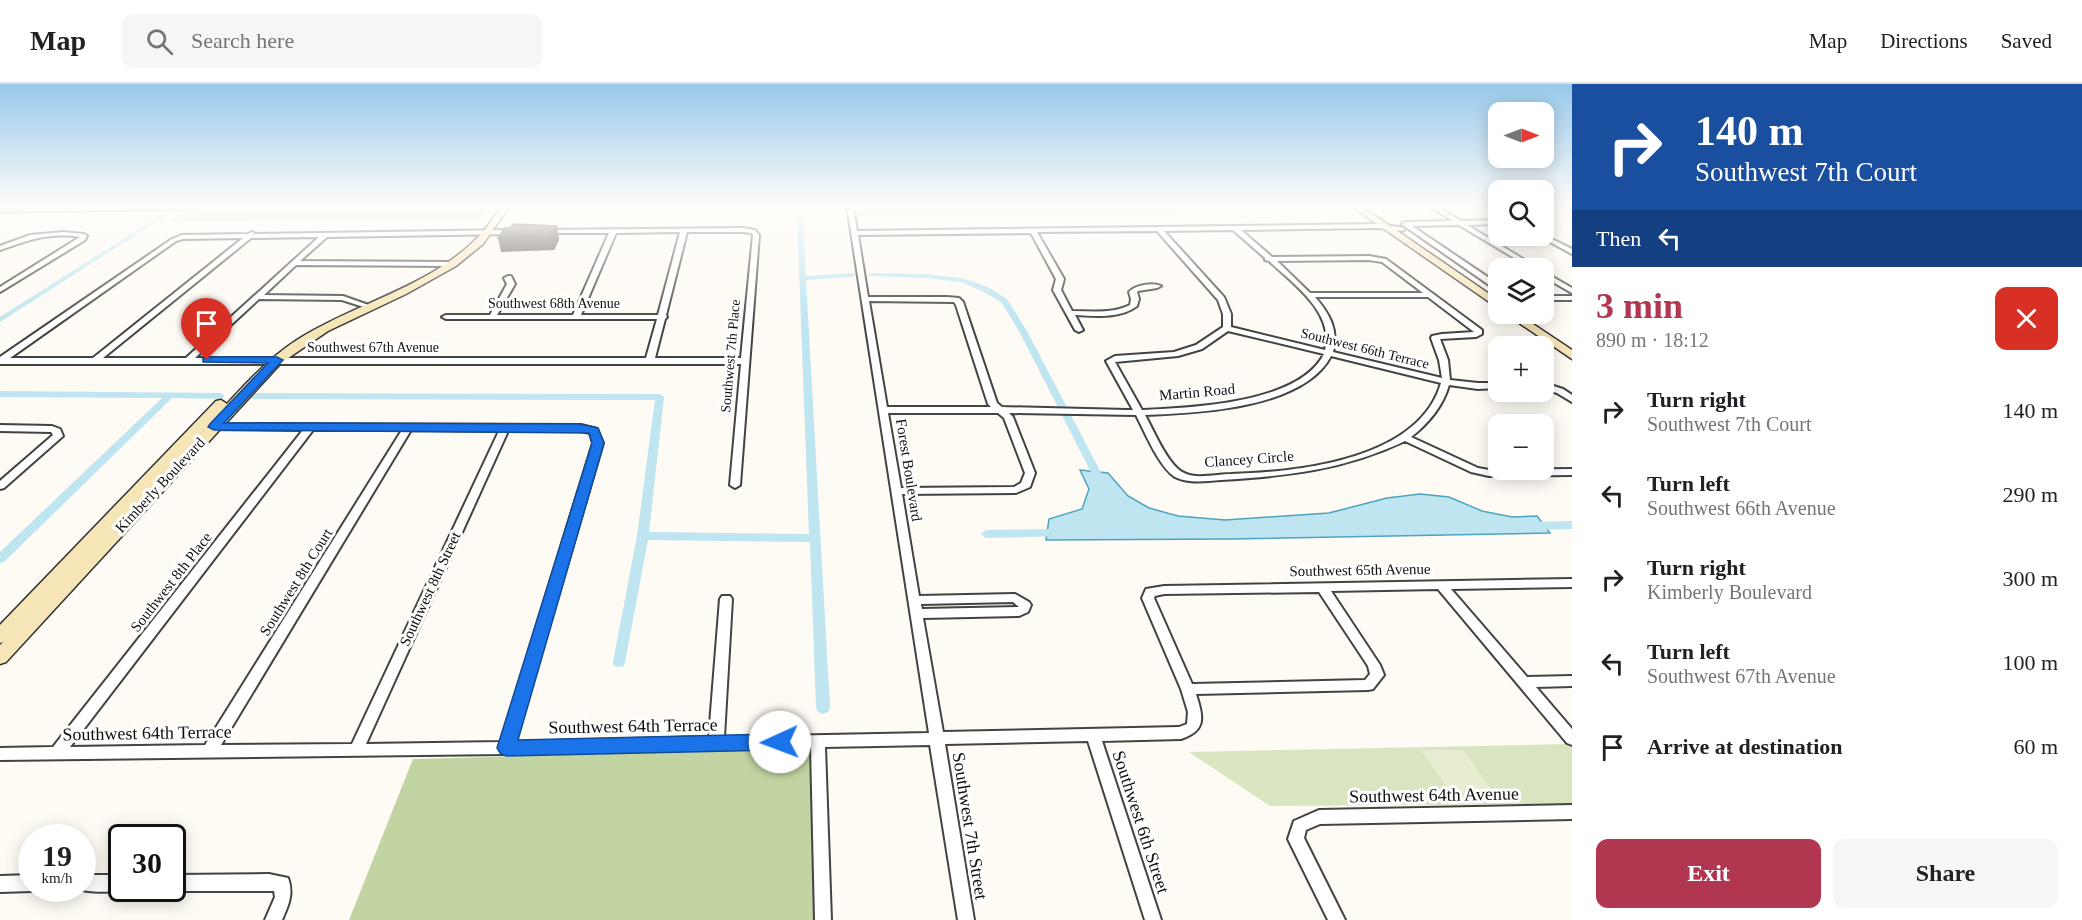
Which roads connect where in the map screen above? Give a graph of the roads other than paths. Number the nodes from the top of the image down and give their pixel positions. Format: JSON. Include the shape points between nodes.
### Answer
{"nodes":[{"id":1,"x":73,"y":245,"type":"edge"},
{"id":2,"x":167,"y":245,"type":"edge"},
{"id":3,"x":238,"y":245,"type":"edge"},
{"id":4,"x":314,"y":245,"type":"edge"},
{"id":5,"x":468,"y":245,"type":"edge"},
{"id":6,"x":607,"y":245,"type":"edge"},
{"id":7,"x":681,"y":245,"type":"edge"},
{"id":8,"x":755,"y":245,"type":"edge"},
{"id":9,"x":856,"y":245,"type":"edge"},
{"id":10,"x":1041,"y":245,"type":"edge"},
{"id":11,"x":1173,"y":245,"type":"edge"},
{"id":12,"x":1253,"y":245,"type":"edge"},
{"id":13,"x":1419,"y":245,"type":"edge"},
{"id":14,"x":1424,"y":245,"type":"edge"},
{"id":15,"x":1436,"y":245,"type":"edge"},
{"id":16,"x":1497,"y":245,"type":"edge"},
{"id":17,"x":1518,"y":258,"type":"edge"},
{"id":18,"x":1267,"y":259,"type":"junction"},
{"id":19,"x":294,"y":263,"type":"junction"},
{"id":20,"x":446,"y":264,"type":"junction"},
{"id":21,"x":508,"y":278,"type":"dead end"},
{"id":22,"x":1488,"y":280,"type":"edge"},
{"id":23,"x":1554,"y":280,"type":"edge"},
{"id":24,"x":1157,"y":286,"type":"dead end"},
{"id":25,"x":0,"y":290,"type":"edge"},
{"id":26,"x":1572,"y":291,"type":"edge"},
{"id":27,"x":1488,"y":292,"type":"edge"},
{"id":28,"x":1488,"y":292,"type":"edge"},
{"id":29,"x":1309,"y":295,"type":"junction"},
{"id":30,"x":1432,"y":295,"type":"junction"},
{"id":31,"x":257,"y":297,"type":"junction"},
{"id":32,"x":1554,"y":298,"type":"edge"},
{"id":33,"x":1572,"y":298,"type":"edge"},
{"id":34,"x":866,"y":299,"type":"junction"},
{"id":35,"x":367,"y":306,"type":"junction"},
{"id":36,"x":1069,"y":313,"type":"junction"},
{"id":37,"x":446,"y":317,"type":"dead end"},
{"id":38,"x":492,"y":317,"type":"junction"},
{"id":39,"x":576,"y":317,"type":"junction"},
{"id":40,"x":663,"y":317,"type":"junction"},
{"id":41,"x":1526,"y":324,"type":"edge"},
{"id":42,"x":1542,"y":324,"type":"edge"},
{"id":43,"x":1227,"y":328,"type":"junction"},
{"id":44,"x":1079,"y":330,"type":"dead end"},
{"id":45,"x":1572,"y":344,"type":"edge"},
{"id":46,"x":1330,"y":352,"type":"junction"},
{"id":47,"x":1572,"y":355,"type":"edge"},
{"id":48,"x":95,"y":360,"type":"junction"},
{"id":49,"x":188,"y":360,"type":"junction"},
{"id":50,"x":271,"y":360,"type":"junction"},
{"id":51,"x":650,"y":360,"type":"junction"},
{"id":52,"x":1,"y":361,"type":"edge"},
{"id":53,"x":744,"y":361,"type":"junction"},
{"id":54,"x":1446,"y":382,"type":"junction"},
{"id":55,"x":1488,"y":386,"type":"edge"},
{"id":56,"x":1554,"y":389,"type":"edge"},
{"id":57,"x":1572,"y":399,"type":"edge"},
{"id":58,"x":884,"y":410,"type":"junction"},
{"id":59,"x":999,"y":410,"type":"junction"},
{"id":60,"x":1137,"y":411,"type":"junction"},
{"id":61,"x":206,"y":427,"type":"junction"},
{"id":62,"x":310,"y":428,"type":"junction"},
{"id":63,"x":408,"y":428,"type":"junction"},
{"id":64,"x":0,"y":429,"type":"edge"},
{"id":65,"x":504,"y":429,"type":"junction"},
{"id":66,"x":1405,"y":438,"type":"junction"},
{"id":67,"x":1572,"y":472,"type":"edge"},
{"id":68,"x":735,"y":485,"type":"dead end"},
{"id":69,"x":0,"y":486,"type":"edge"},
{"id":70,"x":898,"y":491,"type":"junction"},
{"id":71,"x":63,"y":570,"type":"junction"},
{"id":72,"x":82,"y":570,"type":"junction"},
{"id":73,"x":1572,"y":583,"type":"edge"},
{"id":74,"x":1442,"y":585,"type":"junction"},
{"id":75,"x":1323,"y":588,"type":"junction"},
{"id":76,"x":726,"y":599,"type":"dead end"},
{"id":77,"x":914,"y":600,"type":"junction"},
{"id":78,"x":916,"y":614,"type":"junction"},
{"id":79,"x":0,"y":636,"type":"edge"},
{"id":80,"x":0,"y":657,"type":"edge"},
{"id":81,"x":1572,"y":681,"type":"edge"},
{"id":82,"x":1523,"y":682,"type":"junction"},
{"id":83,"x":1188,"y":689,"type":"junction"},
{"id":84,"x":1093,"y":735,"type":"junction"},
{"id":85,"x":936,"y":738,"type":"junction"},
{"id":86,"x":1572,"y":739,"type":"edge"},
{"id":87,"x":818,"y":741,"type":"junction"},
{"id":88,"x":716,"y":744,"type":"junction"},
{"id":89,"x":506,"y":748,"type":"junction"},
{"id":90,"x":356,"y":750,"type":"junction"},
{"id":91,"x":209,"y":752,"type":"junction"},
{"id":92,"x":0,"y":754,"type":"edge"},
{"id":93,"x":56,"y":754,"type":"junction"},
{"id":94,"x":1572,"y":812,"type":"edge"},
{"id":95,"x":18,"y":883,"type":"edge"},
{"id":96,"x":186,"y":883,"type":"edge"},
{"id":97,"x":0,"y":884,"type":"edge"},
{"id":98,"x":273,"y":920,"type":"edge"},
{"id":99,"x":823,"y":920,"type":"edge"},
{"id":100,"x":966,"y":920,"type":"edge"},
{"id":101,"x":1153,"y":920,"type":"edge"},
{"id":102,"x":1337,"y":920,"type":"edge"}],
"edges":[{"from":1,"to":25,"type":"street"},
{"from":2,"to":52,"type":"street"},
{"from":3,"to":48,"type":"street"},
{"from":4,"to":19,"type":"street"},
{"from":5,"to":20,"type":"street","name":"Kimberly Boulevard"},
{"from":6,"to":39,"type":"street"},
{"from":7,"to":40,"type":"street"},
{"from":8,"to":53,"type":"street","name":"Southwest 7th Place"},
{"from":9,"to":34,"type":"street","name":"Forest Boulevard"},
{"from":10,"to":36,"type":"street","via":[[1060,279],[1056,290]]},
{"from":11,"to":43,"type":"street","via":[[1221,298]]},
{"from":12,"to":18,"type":"street"},
{"from":13,"to":28,"type":"street"},
{"from":14,"to":27,"type":"street"},
{"from":15,"to":22,"type":"street"},
{"from":16,"to":17,"type":"street"},
{"from":18,"to":29,"type":"street"},
{"from":18,"to":30,"type":"street","via":[[1380,259]]},
{"from":19,"to":20,"type":"street"},
{"from":19,"to":31,"type":"street"},
{"from":20,"to":35,"type":"street","name":"Kimberly Boulevard"},
{"from":21,"to":38,"type":"street","via":[[511,284]]},
{"from":23,"to":26,"type":"street"},
{"from":24,"to":36,"type":"street","via":[[1136,289],[1133,306],[1126,310]]},
{"from":29,"to":30,"type":"street"},
{"from":29,"to":46,"type":"street","via":[[1329,325]]},
{"from":30,"to":54,"type":"street","via":[[1479,332],[1435,338],[1443,354]]},
{"from":31,"to":35,"type":"street","via":[[343,298]]},
{"from":31,"to":49,"type":"street"},
{"from":32,"to":33,"type":"street"},
{"from":34,"to":58,"type":"street","name":"Forest Boulevard"},
{"from":34,"to":59,"type":"street","via":[[956,300],[993,404]]},
{"from":35,"to":50,"type":"street","name":"Kimberly Boulevard","via":[[297,337]]},
{"from":36,"to":44,"type":"street"},
{"from":37,"to":38,"type":"street","name":"Southwest 68th Avenue"},
{"from":38,"to":39,"type":"street","name":"Southwest 68th Avenue"},
{"from":39,"to":40,"type":"street","name":"Southwest 68th Avenue"},
{"from":40,"to":51,"type":"street"},
{"from":41,"to":47,"type":"street"},
{"from":42,"to":45,"type":"street"},
{"from":43,"to":46,"type":"street","name":"Southwest 66th Terrace"},
{"from":43,"to":60,"type":"street","via":[[1199,347],[1110,361]]},
{"from":46,"to":54,"type":"street","name":"Southwest 66th Terrace"},
{"from":46,"to":60,"type":"street","name":"Martin Road","via":[[1315,373],[1261,400],[1208,409]]},
{"from":48,"to":49,"type":"street","name":"Southwest 67th Avenue"},
{"from":48,"to":52,"type":"street","name":"Southwest 67th Avenue"},
{"from":49,"to":50,"type":"street","name":"Southwest 67th Avenue"},
{"from":50,"to":51,"type":"street","name":"Southwest 67th Avenue"},
{"from":50,"to":61,"type":"street","name":"Kimberly Boulevard"},
{"from":51,"to":53,"type":"street","name":"Southwest 67th Avenue"},
{"from":53,"to":68,"type":"street","name":"Southwest 7th Place"},
{"from":54,"to":55,"type":"street","name":"Southwest 66th Terrace"},
{"from":54,"to":66,"type":"street","name":"Clancey Circle","via":[[1437,405]]},
{"from":56,"to":57,"type":"street"},
{"from":58,"to":59,"type":"street","name":"Martin Road"},
{"from":58,"to":70,"type":"street","name":"Forest Boulevard"},
{"from":59,"to":60,"type":"street","name":"Martin Road"},
{"from":59,"to":70,"type":"street","via":[[1008,417],[1030,473],[1026,485],[1016,490]]},
{"from":60,"to":66,"type":"street","name":"Clancey Circle","via":[[1169,467],[1180,476],[1199,478],[1259,477],[1305,470],[1360,456]]},
{"from":61,"to":62,"type":"street"},
{"from":61,"to":71,"type":"street","name":"Kimberly Boulevard"},
{"from":61,"to":72,"type":"street","name":"Kimberly Boulevard"},
{"from":62,"to":63,"type":"street"},
{"from":62,"to":93,"type":"street","name":"Southwest 8th Place"},
{"from":63,"to":65,"type":"street"},
{"from":63,"to":91,"type":"street","name":"Southwest 8th Court"},
{"from":64,"to":69,"type":"street","via":[[52,429],[58,436]]},
{"from":65,"to":89,"type":"street","via":[[580,428],[594,431],[598,443]]},
{"from":65,"to":90,"type":"street","name":"Southwest 8th Street"},
{"from":66,"to":67,"type":"street","via":[[1490,474]]},
{"from":70,"to":77,"type":"street","name":"Forest Boulevard"},
{"from":71,"to":72,"type":"street"},
{"from":71,"to":79,"type":"street","name":"Kimberly Boulevard"},
{"from":72,"to":80,"type":"street","name":"Kimberly Boulevard"},
{"from":73,"to":74,"type":"street","name":"Southwest 65th Avenue"},
{"from":74,"to":75,"type":"street","name":"Southwest 65th Avenue"},
{"from":74,"to":82,"type":"street"},
{"from":75,"to":83,"type":"street","name":"Southwest 65th Avenue","via":[[1149,592],[1148,598]]},
{"from":75,"to":83,"type":"street","via":[[1374,665],[1377,675],[1368,685]]},
{"from":76,"to":88,"type":"street"},
{"from":77,"to":78,"type":"street","name":"Forest Boulevard"},
{"from":77,"to":78,"type":"street","via":[[1015,598],[1025,605],[1019,612]]},
{"from":78,"to":85,"type":"street","name":"Forest Boulevard"},
{"from":81,"to":82,"type":"street"},
{"from":82,"to":86,"type":"street"},
{"from":83,"to":84,"type":"street","name":"Southwest 64th Terrace","via":[[1195,712],[1193,727],[1181,733]]},
{"from":84,"to":85,"type":"street","name":"Southwest 64th Terrace"},
{"from":84,"to":101,"type":"street","name":"Southwest 6th Street"},
{"from":85,"to":87,"type":"street","name":"Southwest 64th Terrace"},
{"from":85,"to":100,"type":"street","name":"Southwest 7th Street"},
{"from":87,"to":88,"type":"street","name":"Southwest 64th Terrace"},
{"from":87,"to":99,"type":"street"},
{"from":88,"to":89,"type":"street","name":"Southwest 64th Terrace"},
{"from":89,"to":90,"type":"street","name":"Southwest 64th Terrace"},
{"from":90,"to":91,"type":"street","name":"Southwest 64th Terrace"},
{"from":91,"to":93,"type":"street","name":"Southwest 64th Terrace"},
{"from":92,"to":93,"type":"street","name":"Southwest 64th Terrace"},
{"from":94,"to":102,"type":"street","name":"Southwest 64th Avenue","via":[[1319,817],[1299,826],[1296,839]]},
{"from":95,"to":97,"type":"street"},
{"from":96,"to":98,"type":"street","via":[[282,885],[283,897]]}]}
